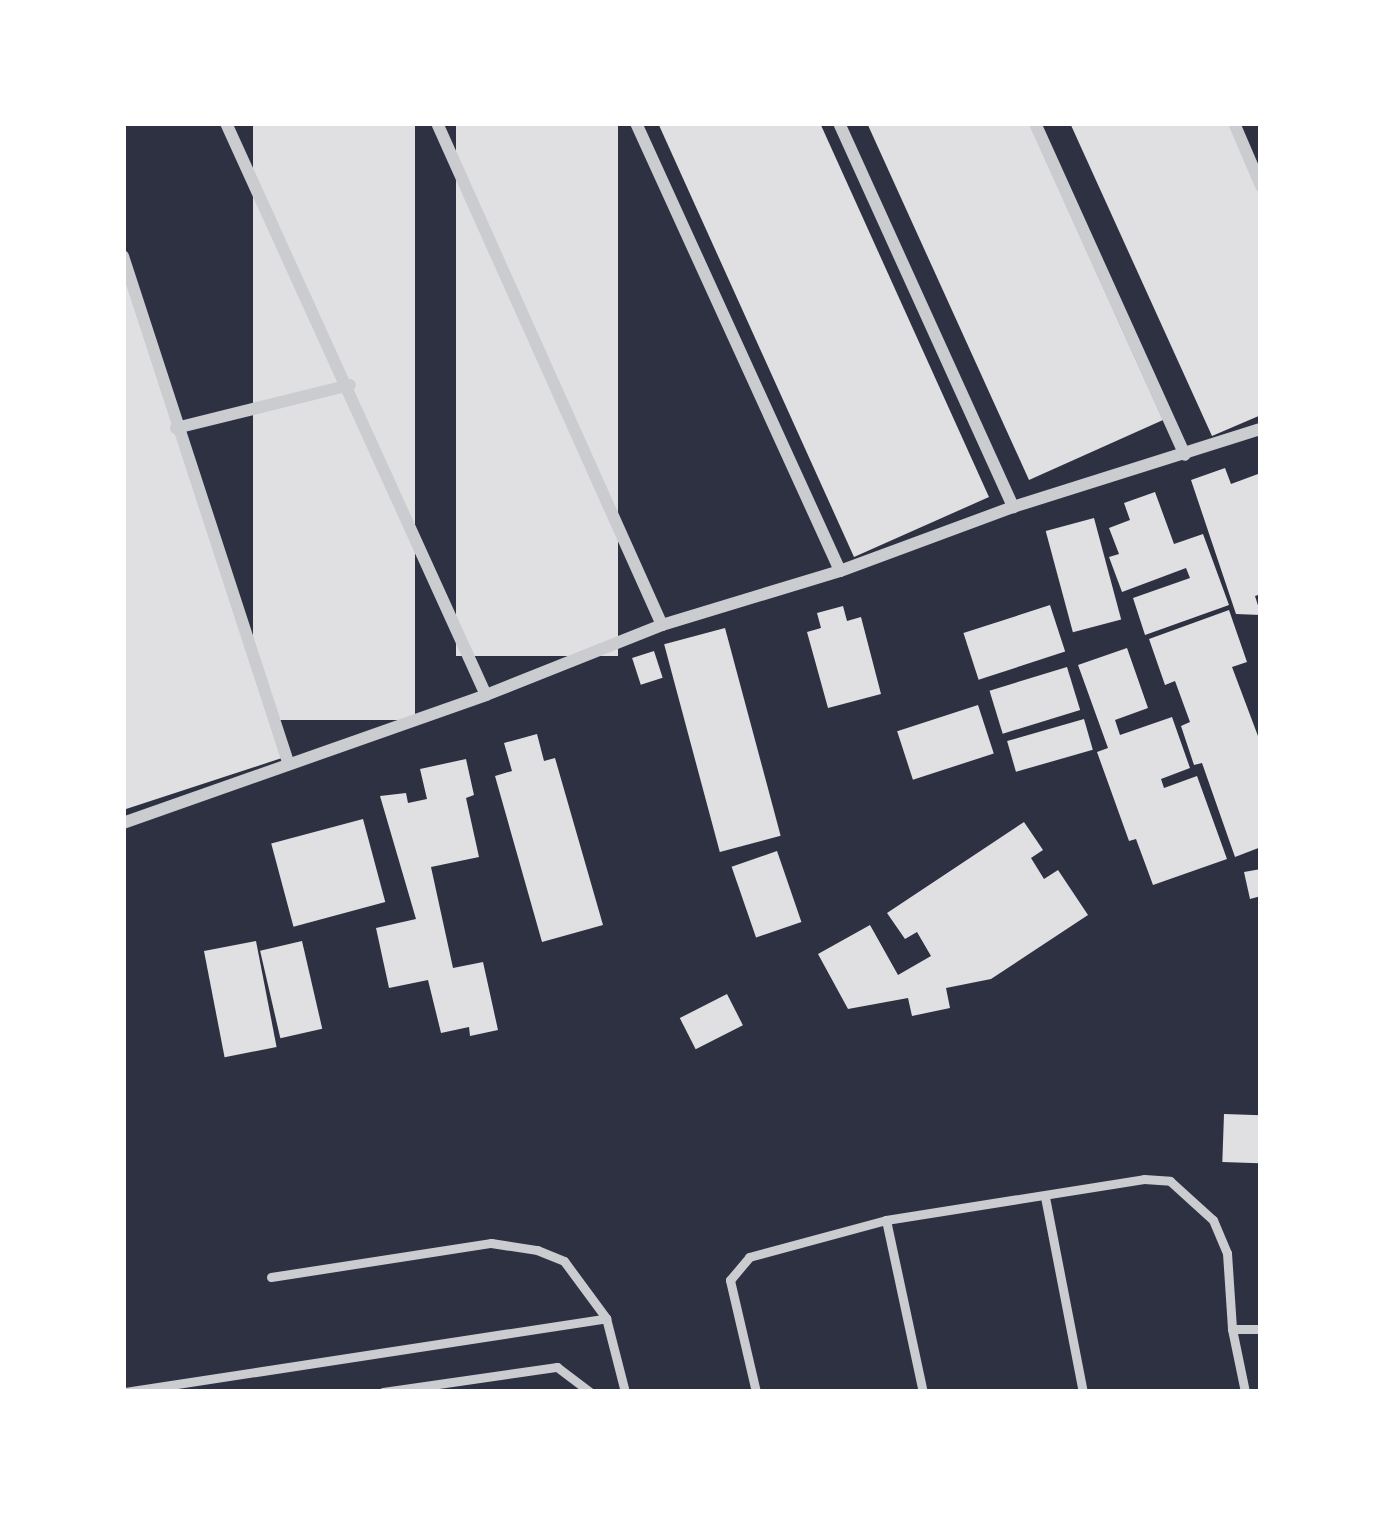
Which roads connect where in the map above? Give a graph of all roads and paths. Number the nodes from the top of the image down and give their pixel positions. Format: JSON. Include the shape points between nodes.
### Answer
{"nodes":[{"id":1,"x":226,"y":123,"type":"edge"},
{"id":2,"x":437,"y":123,"type":"edge"},
{"id":3,"x":636,"y":123,"type":"edge"},
{"id":4,"x":839,"y":123,"type":"edge"},
{"id":5,"x":1035,"y":123,"type":"edge"},
{"id":6,"x":1234,"y":123,"type":"edge"},
{"id":7,"x":1261,"y":185,"type":"edge"},
{"id":8,"x":123,"y":256,"type":"edge"},
{"id":9,"x":350,"y":385,"type":"junction"},
{"id":10,"x":176,"y":428,"type":"junction"},
{"id":11,"x":1261,"y":429,"type":"edge"},
{"id":12,"x":1185,"y":454,"type":"junction"},
{"id":13,"x":1013,"y":506,"type":"junction"},
{"id":14,"x":840,"y":571,"type":"junction"},
{"id":15,"x":662,"y":625,"type":"junction"},
{"id":16,"x":486,"y":695,"type":"junction"},
{"id":17,"x":288,"y":762,"type":"junction"},
{"id":18,"x":123,"y":823,"type":"edge"},
{"id":19,"x":1045,"y":1197,"type":"junction"},
{"id":20,"x":886,"y":1220,"type":"junction"},
{"id":21,"x":271,"y":1276,"type":"dead end"},
{"id":22,"x":606,"y":1318,"type":"junction"},
{"id":23,"x":1232,"y":1329,"type":"junction"},
{"id":24,"x":1261,"y":1329,"type":"edge"},
{"id":25,"x":125,"y":1392,"type":"edge"},
{"id":26,"x":383,"y":1392,"type":"edge"},
{"id":27,"x":590,"y":1392,"type":"edge"},
{"id":28,"x":625,"y":1392,"type":"edge"},
{"id":29,"x":756,"y":1392,"type":"edge"},
{"id":30,"x":923,"y":1392,"type":"edge"},
{"id":31,"x":1084,"y":1392,"type":"edge"},
{"id":32,"x":1245,"y":1392,"type":"edge"}],
"edges":[{"from":1,"to":9,"type":"street"},
{"from":2,"to":15,"type":"street"},
{"from":3,"to":14,"type":"street"},
{"from":4,"to":13,"type":"street"},
{"from":5,"to":12,"type":"street"},
{"from":6,"to":7,"type":"street"},
{"from":8,"to":10,"type":"street"},
{"from":9,"to":10,"type":"street"},
{"from":9,"to":16,"type":"street"},
{"from":10,"to":17,"type":"street"},
{"from":11,"to":12,"type":"street"},
{"from":12,"to":13,"type":"street"},
{"from":13,"to":14,"type":"street"},
{"from":14,"to":15,"type":"street"},
{"from":15,"to":16,"type":"street"},
{"from":16,"to":17,"type":"street"},
{"from":17,"to":18,"type":"street"},
{"from":19,"to":20,"type":"lane"},
{"from":19,"to":23,"type":"lane","via":[[1170,1181],[1213,1220],[1227,1253]]},
{"from":19,"to":31,"type":"lane"},
{"from":20,"to":29,"type":"lane","via":[[749,1257],[737,1268],[730,1280]]},
{"from":20,"to":30,"type":"lane"},
{"from":21,"to":22,"type":"lane","via":[[512,1245],[564,1261]]},
{"from":22,"to":25,"type":"lane"},
{"from":22,"to":28,"type":"lane"},
{"from":23,"to":24,"type":"lane"},
{"from":23,"to":32,"type":"lane"},
{"from":26,"to":27,"type":"lane","via":[[557,1367]]}]}
